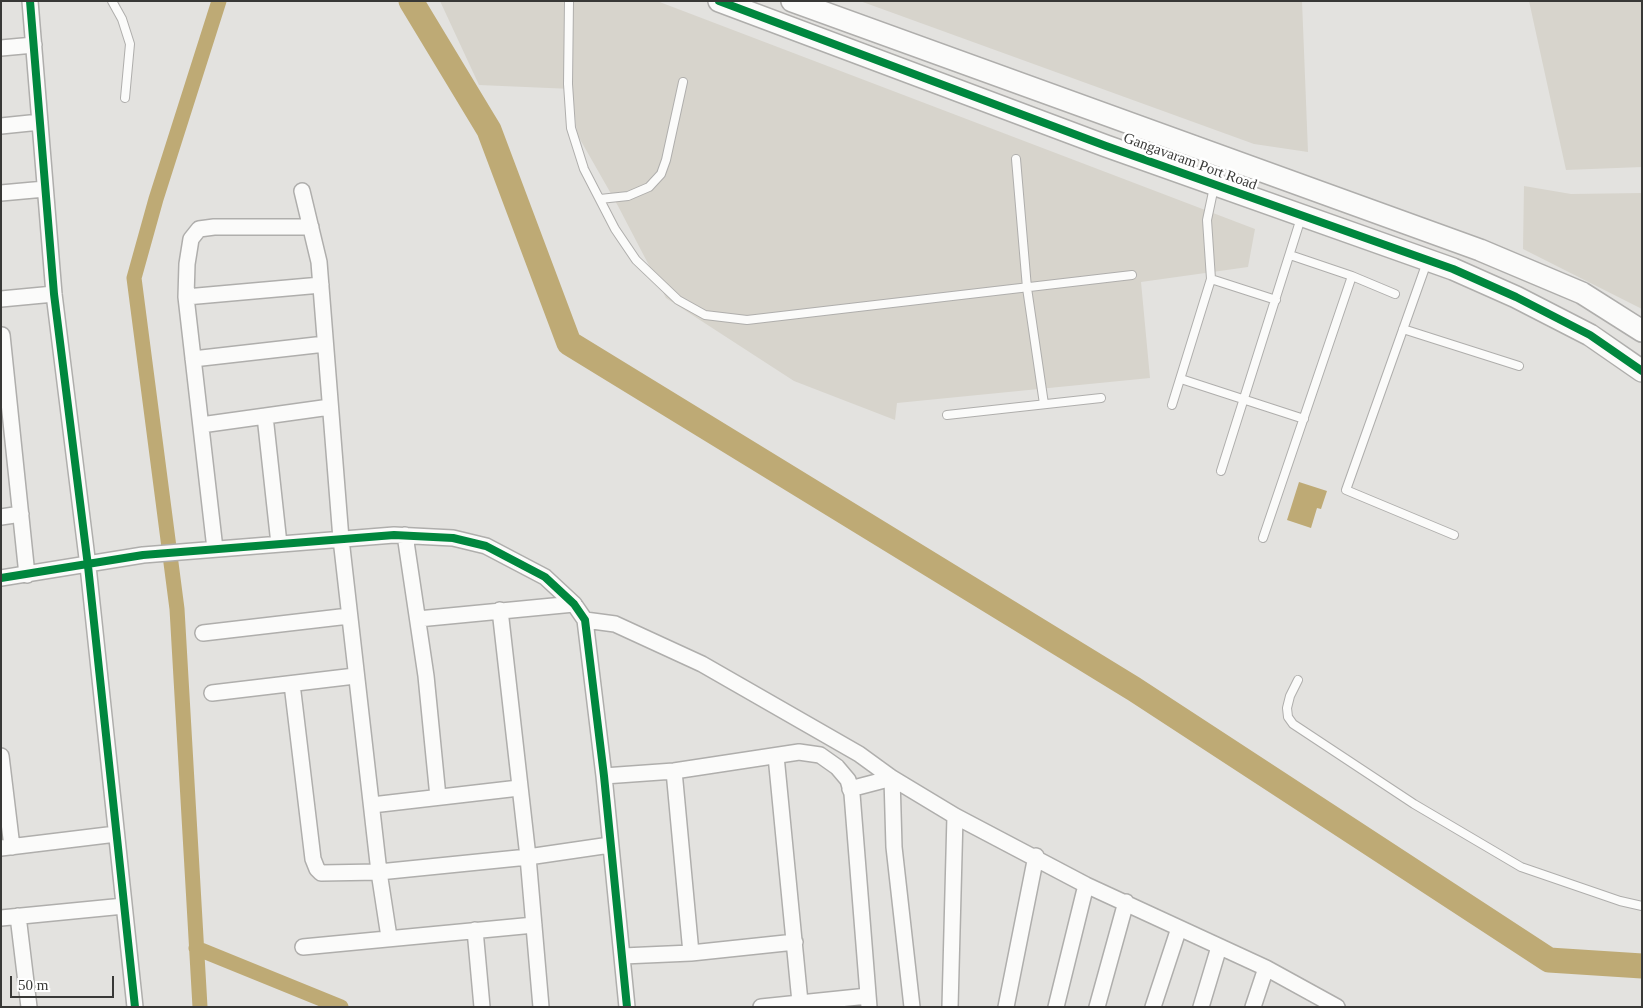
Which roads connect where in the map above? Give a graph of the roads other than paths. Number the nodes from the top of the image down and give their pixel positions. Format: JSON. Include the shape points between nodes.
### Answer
{"nodes":[{"id":1,"x":30,"y":1,"type":"edge"},
{"id":2,"x":112,"y":1,"type":"edge"},
{"id":3,"x":569,"y":1,"type":"edge"},
{"id":4,"x":718,"y":1,"type":"edge"},
{"id":5,"x":792,"y":1,"type":"edge"},
{"id":6,"x":34,"y":45,"type":"junction"},
{"id":7,"x":1,"y":48,"type":"edge"},
{"id":8,"x":683,"y":82,"type":"dead end"},
{"id":9,"x":125,"y":98,"type":"dead end"},
{"id":10,"x":40,"y":122,"type":"junction"},
{"id":11,"x":1,"y":126,"type":"edge"},
{"id":12,"x":1016,"y":159,"type":"dead end"},
{"id":13,"x":1214,"y":185,"type":"junction"},
{"id":14,"x":45,"y":189,"type":"junction"},
{"id":15,"x":302,"y":191,"type":"dead end"},
{"id":16,"x":1,"y":193,"type":"edge"},
{"id":17,"x":600,"y":199,"type":"junction"},
{"id":18,"x":1302,"y":216,"type":"junction"},
{"id":19,"x":311,"y":227,"type":"junction"},
{"id":20,"x":1290,"y":255,"type":"junction"},
{"id":21,"x":1427,"y":260,"type":"junction"},
{"id":22,"x":1132,"y":275,"type":"dead end"},
{"id":23,"x":1352,"y":276,"type":"junction"},
{"id":24,"x":1211,"y":279,"type":"junction"},
{"id":25,"x":321,"y":285,"type":"junction"},
{"id":26,"x":1027,"y":288,"type":"junction"},
{"id":27,"x":54,"y":294,"type":"junction"},
{"id":28,"x":1395,"y":294,"type":"dead end"},
{"id":29,"x":186,"y":297,"type":"junction"},
{"id":30,"x":1,"y":299,"type":"edge"},
{"id":31,"x":1276,"y":300,"type":"junction"},
{"id":32,"x":1403,"y":328,"type":"junction"},
{"id":33,"x":1642,"y":331,"type":"edge"},
{"id":34,"x":2,"y":335,"type":"edge"},
{"id":35,"x":325,"y":344,"type":"junction"},
{"id":36,"x":193,"y":359,"type":"junction"},
{"id":37,"x":1519,"y":366,"type":"dead end"},
{"id":38,"x":1642,"y":371,"type":"edge"},
{"id":39,"x":4,"y":375,"type":"edge"},
{"id":40,"x":1181,"y":379,"type":"junction"},
{"id":41,"x":1101,"y":398,"type":"dead end"},
{"id":42,"x":1244,"y":399,"type":"junction"},
{"id":43,"x":1044,"y":404,"type":"junction"},
{"id":44,"x":1172,"y":405,"type":"dead end"},
{"id":45,"x":330,"y":407,"type":"junction"},
{"id":46,"x":947,"y":414,"type":"dead end"},
{"id":47,"x":265,"y":416,"type":"junction"},
{"id":48,"x":1304,"y":419,"type":"junction"},
{"id":49,"x":201,"y":425,"type":"junction"},
{"id":50,"x":7,"y":448,"type":"edge"},
{"id":51,"x":1221,"y":471,"type":"dead end"},
{"id":52,"x":21,"y":514,"type":"junction"},
{"id":53,"x":1,"y":516,"type":"edge"},
{"id":54,"x":405,"y":535,"type":"junction"},
{"id":55,"x":1454,"y":535,"type":"dead end"},
{"id":56,"x":1263,"y":538,"type":"dead end"},
{"id":57,"x":341,"y":539,"type":"junction"},
{"id":58,"x":279,"y":544,"type":"junction"},
{"id":59,"x":215,"y":549,"type":"junction"},
{"id":60,"x":88,"y":566,"type":"junction"},
{"id":61,"x":27,"y":574,"type":"junction"},
{"id":62,"x":1,"y":578,"type":"edge"},
{"id":63,"x":574,"y":604,"type":"junction"},
{"id":64,"x":500,"y":610,"type":"junction"},
{"id":65,"x":349,"y":616,"type":"junction"},
{"id":66,"x":418,"y":619,"type":"junction"},
{"id":67,"x":585,"y":620,"type":"junction"},
{"id":68,"x":203,"y":633,"type":"dead end"},
{"id":69,"x":355,"y":676,"type":"junction"},
{"id":70,"x":1298,"y":680,"type":"dead end"},
{"id":71,"x":292,"y":684,"type":"junction"},
{"id":72,"x":212,"y":693,"type":"dead end"},
{"id":73,"x":1,"y":756,"type":"edge"},
{"id":74,"x":776,"y":756,"type":"junction"},
{"id":75,"x":674,"y":771,"type":"junction"},
{"id":76,"x":604,"y":776,"type":"junction"},
{"id":77,"x":892,"y":778,"type":"junction"},
{"id":78,"x":519,"y":788,"type":"junction"},
{"id":79,"x":850,"y":789,"type":"junction"},
{"id":80,"x":438,"y":797,"type":"junction"},
{"id":81,"x":372,"y":804,"type":"junction"},
{"id":82,"x":955,"y":816,"type":"junction"},
{"id":83,"x":116,"y":834,"type":"junction"},
{"id":84,"x":610,"y":845,"type":"junction"},
{"id":85,"x":7,"y":848,"type":"edge"},
{"id":86,"x":1036,"y":856,"type":"junction"},
{"id":87,"x":528,"y":857,"type":"junction"},
{"id":88,"x":379,"y":872,"type":"junction"},
{"id":89,"x":1086,"y":885,"type":"junction"},
{"id":90,"x":1126,"y":902,"type":"junction"},
{"id":91,"x":124,"y":906,"type":"junction"},
{"id":92,"x":1642,"y":906,"type":"edge"},
{"id":93,"x":18,"y":916,"type":"junction"},
{"id":94,"x":1,"y":918,"type":"edge"},
{"id":95,"x":534,"y":925,"type":"junction"},
{"id":96,"x":1180,"y":928,"type":"junction"},
{"id":97,"x":475,"y":930,"type":"junction"},
{"id":98,"x":389,"y":937,"type":"junction"},
{"id":99,"x":794,"y":942,"type":"junction"},
{"id":100,"x":303,"y":947,"type":"dead end"},
{"id":101,"x":1220,"y":947,"type":"junction"},
{"id":102,"x":691,"y":952,"type":"junction"},
{"id":103,"x":623,"y":956,"type":"junction"},
{"id":104,"x":1266,"y":968,"type":"junction"},
{"id":105,"x":868,"y":1001,"type":"edge"},
{"id":106,"x":1313,"y":1001,"type":"edge"},
{"id":107,"x":800,"y":1002,"type":"junction"},
{"id":108,"x":29,"y":1007,"type":"edge"},
{"id":109,"x":135,"y":1007,"type":"edge"},
{"id":110,"x":482,"y":1007,"type":"edge"},
{"id":111,"x":541,"y":1007,"type":"edge"},
{"id":112,"x":627,"y":1007,"type":"edge"},
{"id":113,"x":760,"y":1007,"type":"edge"},
{"id":114,"x":912,"y":1007,"type":"edge"},
{"id":115,"x":950,"y":1007,"type":"edge"},
{"id":116,"x":1006,"y":1007,"type":"edge"},
{"id":117,"x":1056,"y":1007,"type":"edge"},
{"id":118,"x":1096,"y":1007,"type":"edge"},
{"id":119,"x":1153,"y":1007,"type":"edge"},
{"id":120,"x":1201,"y":1007,"type":"edge"},
{"id":121,"x":1252,"y":1007,"type":"edge"},
{"id":122,"x":1337,"y":1007,"type":"edge"}],
"edges":[{"from":1,"to":6,"type":"street"},
{"from":2,"to":9,"type":"lane","via":[[130,44]]},
{"from":3,"to":17,"type":"lane","via":[[571,128],[584,170]]},
{"from":4,"to":13,"type":"street","name":"Gangavaram Port Road"},
{"from":5,"to":33,"type":"street","name":"Gangavaram Port Road","via":[[1480,250],[1582,293]]},
{"from":6,"to":7,"type":"street"},
{"from":6,"to":10,"type":"street"},
{"from":8,"to":17,"type":"lane","via":[[660,174],[649,187],[628,196]]},
{"from":10,"to":11,"type":"street"},
{"from":10,"to":14,"type":"street"},
{"from":12,"to":26,"type":"lane"},
{"from":13,"to":18,"type":"street","name":"Gangavaram Port Road"},
{"from":13,"to":24,"type":"lane","via":[[1207,220]]},
{"from":14,"to":16,"type":"street"},
{"from":14,"to":27,"type":"street"},
{"from":15,"to":19,"type":"street"},
{"from":17,"to":26,"type":"lane","via":[[636,260],[678,300],[705,315],[721,319],[746,320]]},
{"from":18,"to":20,"type":"lane"},
{"from":18,"to":21,"type":"street","name":"Gangavaram Port Road"},
{"from":19,"to":25,"type":"street"},
{"from":19,"to":29,"type":"street","via":[[198,229],[191,239]]},
{"from":20,"to":23,"type":"lane"},
{"from":20,"to":31,"type":"lane"},
{"from":21,"to":32,"type":"lane"},
{"from":21,"to":38,"type":"street","name":"Gangavaram Port Road","via":[[1516,297],[1590,335]]},
{"from":22,"to":26,"type":"lane"},
{"from":23,"to":28,"type":"lane"},
{"from":23,"to":48,"type":"lane"},
{"from":24,"to":31,"type":"lane"},
{"from":24,"to":40,"type":"lane"},
{"from":25,"to":29,"type":"street"},
{"from":25,"to":35,"type":"street"},
{"from":26,"to":43,"type":"lane"},
{"from":27,"to":30,"type":"street"},
{"from":27,"to":60,"type":"street"},
{"from":29,"to":36,"type":"street"},
{"from":31,"to":42,"type":"lane"},
{"from":32,"to":37,"type":"lane"},
{"from":32,"to":55,"type":"lane","via":[[1346,490]]},
{"from":34,"to":39,"type":"street"},
{"from":35,"to":36,"type":"street"},
{"from":35,"to":45,"type":"street"},
{"from":36,"to":49,"type":"street"},
{"from":39,"to":50,"type":"street"},
{"from":40,"to":42,"type":"lane"},
{"from":40,"to":44,"type":"lane"},
{"from":41,"to":43,"type":"lane"},
{"from":42,"to":48,"type":"lane"},
{"from":42,"to":51,"type":"lane"},
{"from":43,"to":46,"type":"lane"},
{"from":45,"to":47,"type":"street"},
{"from":45,"to":57,"type":"street"},
{"from":47,"to":49,"type":"street"},
{"from":47,"to":58,"type":"street"},
{"from":48,"to":56,"type":"lane"},
{"from":49,"to":59,"type":"street"},
{"from":50,"to":52,"type":"street"},
{"from":52,"to":53,"type":"street"},
{"from":52,"to":61,"type":"street"},
{"from":54,"to":57,"type":"street"},
{"from":54,"to":63,"type":"street","via":[[453,538],[486,546],[545,577]]},
{"from":54,"to":66,"type":"street"},
{"from":57,"to":58,"type":"street"},
{"from":57,"to":65,"type":"street"},
{"from":58,"to":59,"type":"street"},
{"from":59,"to":60,"type":"street","via":[[144,555]]},
{"from":60,"to":61,"type":"street"},
{"from":60,"to":83,"type":"street"},
{"from":61,"to":62,"type":"street"},
{"from":63,"to":64,"type":"street"},
{"from":63,"to":67,"type":"street"},
{"from":64,"to":66,"type":"street"},
{"from":64,"to":78,"type":"street"},
{"from":65,"to":68,"type":"street"},
{"from":65,"to":69,"type":"street"},
{"from":66,"to":80,"type":"street"},
{"from":67,"to":76,"type":"street"},
{"from":67,"to":77,"type":"street","via":[[615,624],[702,664],[859,754]]},
{"from":69,"to":71,"type":"street"},
{"from":69,"to":81,"type":"street"},
{"from":70,"to":92,"type":"lane","via":[[1287,708],[1288,718],[1293,724],[1414,804],[1521,867],[1620,902]]},
{"from":71,"to":72,"type":"street"},
{"from":71,"to":88,"type":"street","via":[[317,869],[328,874]]},
{"from":73,"to":85,"type":"street"},
{"from":74,"to":75,"type":"street"},
{"from":74,"to":79,"type":"street","via":[[799,752],[820,755],[837,767],[848,780]]},
{"from":74,"to":99,"type":"street"},
{"from":75,"to":76,"type":"street"},
{"from":75,"to":102,"type":"street"},
{"from":76,"to":84,"type":"street"},
{"from":77,"to":79,"type":"street"},
{"from":77,"to":82,"type":"street"},
{"from":77,"to":114,"type":"street","via":[[894,847]]},
{"from":78,"to":80,"type":"street"},
{"from":78,"to":87,"type":"street"},
{"from":79,"to":105,"type":"street"},
{"from":80,"to":81,"type":"street"},
{"from":81,"to":88,"type":"street"},
{"from":82,"to":86,"type":"street"},
{"from":82,"to":115,"type":"street"},
{"from":83,"to":85,"type":"street"},
{"from":83,"to":91,"type":"street"},
{"from":84,"to":87,"type":"street"},
{"from":84,"to":103,"type":"street"},
{"from":86,"to":89,"type":"street"},
{"from":86,"to":116,"type":"street"},
{"from":87,"to":88,"type":"street"},
{"from":87,"to":95,"type":"street"},
{"from":88,"to":98,"type":"street"},
{"from":89,"to":90,"type":"street"},
{"from":89,"to":117,"type":"street"},
{"from":90,"to":96,"type":"street"},
{"from":90,"to":118,"type":"street"},
{"from":91,"to":93,"type":"street"},
{"from":91,"to":109,"type":"street"},
{"from":93,"to":94,"type":"street"},
{"from":93,"to":108,"type":"street"},
{"from":95,"to":97,"type":"street"},
{"from":95,"to":111,"type":"street"},
{"from":96,"to":101,"type":"street"},
{"from":96,"to":119,"type":"street"},
{"from":97,"to":98,"type":"street"},
{"from":97,"to":110,"type":"street"},
{"from":98,"to":100,"type":"street"},
{"from":99,"to":102,"type":"street"},
{"from":99,"to":107,"type":"street"},
{"from":101,"to":104,"type":"street"},
{"from":101,"to":120,"type":"street"},
{"from":102,"to":103,"type":"street"},
{"from":103,"to":112,"type":"street"},
{"from":104,"to":106,"type":"street"},
{"from":104,"to":121,"type":"street"},
{"from":105,"to":107,"type":"street"},
{"from":106,"to":122,"type":"street"},
{"from":107,"to":113,"type":"street"}]}
